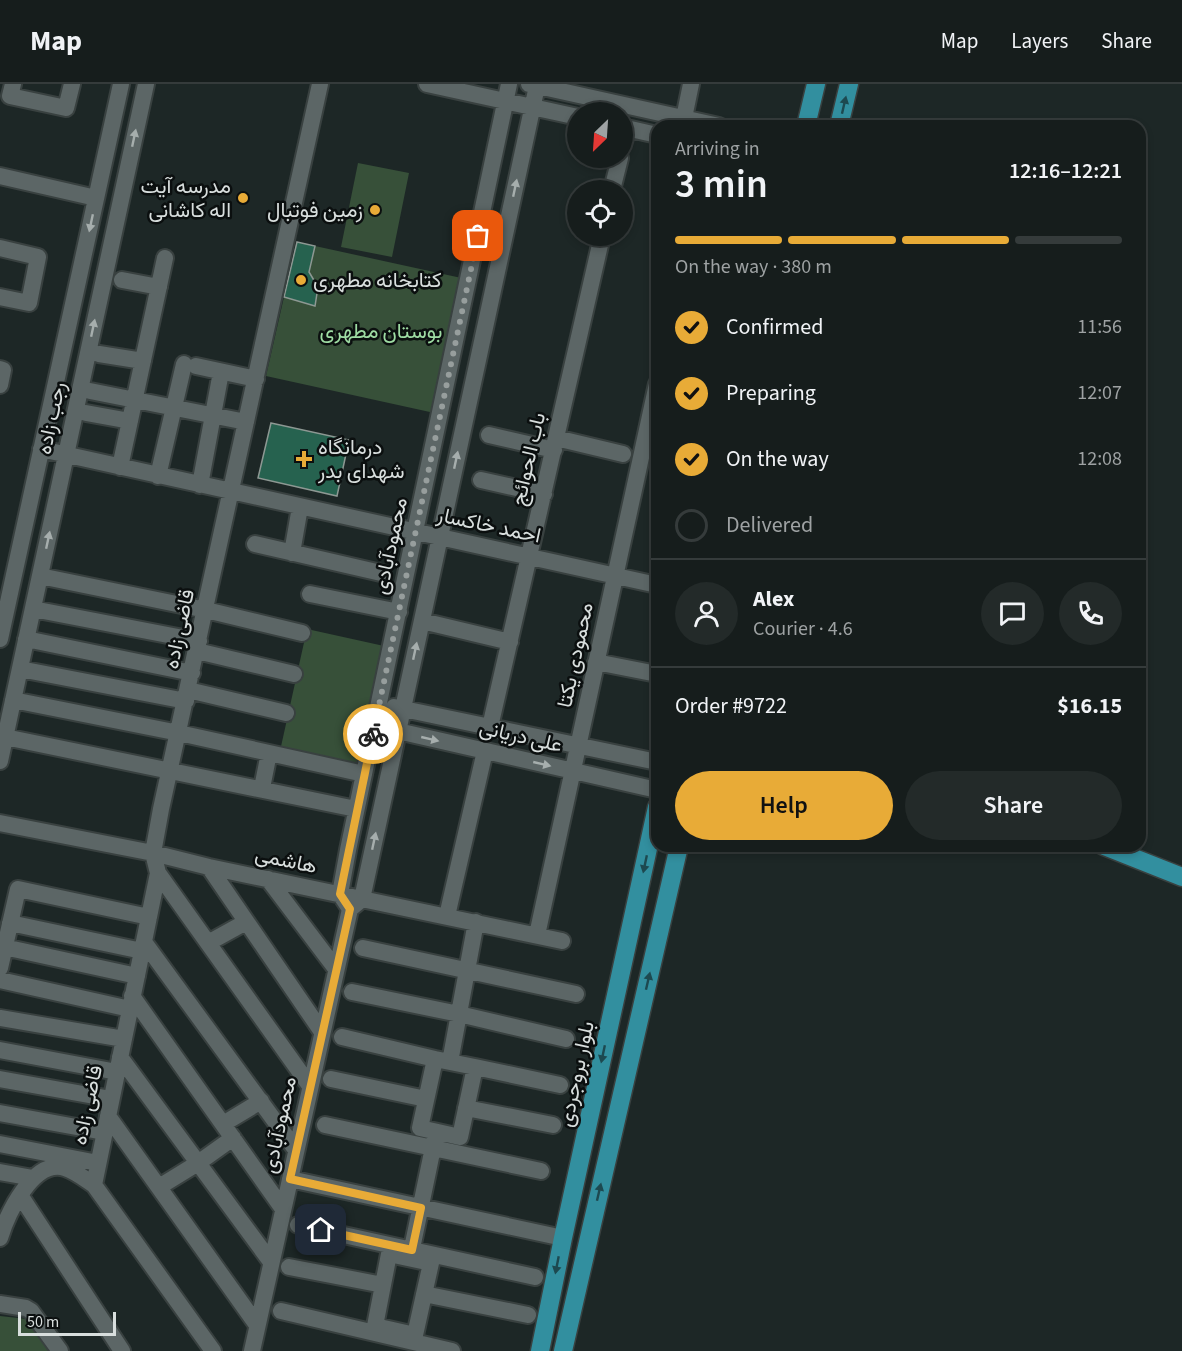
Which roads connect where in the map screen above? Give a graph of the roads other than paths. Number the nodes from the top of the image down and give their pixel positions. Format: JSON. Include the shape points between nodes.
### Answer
{"nodes":[{"id":1,"x":13,"y":84,"type":"edge"},
{"id":2,"x":72,"y":84,"type":"edge"},
{"id":3,"x":121,"y":84,"type":"edge"},
{"id":4,"x":146,"y":84,"type":"edge"},
{"id":5,"x":320,"y":84,"type":"edge"},
{"id":6,"x":428,"y":84,"type":"edge"},
{"id":7,"x":509,"y":84,"type":"edge"},
{"id":8,"x":691,"y":84,"type":"edge"},
{"id":9,"x":816,"y":84,"type":"edge"},
{"id":10,"x":849,"y":84,"type":"edge"},
{"id":11,"x":533,"y":85,"type":"edge"},
{"id":12,"x":506,"y":101,"type":"junction"},
{"id":13,"x":532,"y":107,"type":"junction"},
{"id":14,"x":567,"y":115,"type":"edge"},
{"id":15,"x":684,"y":118,"type":"junction"},
{"id":16,"x":692,"y":120,"type":"edge"},
{"id":17,"x":807,"y":120,"type":"edge"},
{"id":18,"x":840,"y":120,"type":"edge"},
{"id":19,"x":633,"y":130,"type":"edge"},
{"id":20,"x":651,"y":134,"type":"edge"},
{"id":21,"x":0,"y":176,"type":"edge"},
{"id":22,"x":96,"y":198,"type":"junction"},
{"id":23,"x":600,"y":246,"type":"edge"},
{"id":24,"x":0,"y":248,"type":"edge"},
{"id":25,"x":165,"y":258,"type":"dead end"},
{"id":26,"x":122,"y":280,"type":"dead end"},
{"id":27,"x":159,"y":287,"type":"junction"},
{"id":28,"x":0,"y":297,"type":"edge"},
{"id":29,"x":99,"y":354,"type":"dead end"},
{"id":30,"x":143,"y":361,"type":"junction"},
{"id":31,"x":0,"y":369,"type":"edge"},
{"id":32,"x":221,"y":372,"type":"junction"},
{"id":33,"x":256,"y":379,"type":"junction"},
{"id":34,"x":0,"y":385,"type":"edge"},
{"id":35,"x":90,"y":391,"type":"dead end"},
{"id":36,"x":135,"y":399,"type":"junction"},
{"id":37,"x":174,"y":408,"type":"junction"},
{"id":38,"x":651,"y":411,"type":"edge"},
{"id":39,"x":86,"y":413,"type":"dead end"},
{"id":40,"x":213,"y":416,"type":"junction"},
{"id":41,"x":130,"y":421,"type":"junction"},
{"id":42,"x":246,"y":422,"type":"junction"},
{"id":43,"x":489,"y":435,"type":"dead end"},
{"id":44,"x":555,"y":444,"type":"junction"},
{"id":45,"x":41,"y":449,"type":"junction"},
{"id":46,"x":623,"y":454,"type":"dead end"},
{"id":47,"x":66,"y":456,"type":"junction"},
{"id":48,"x":120,"y":467,"type":"junction"},
{"id":49,"x":158,"y":476,"type":"junction"},
{"id":50,"x":481,"y":480,"type":"dead end"},
{"id":51,"x":200,"y":485,"type":"junction"},
{"id":52,"x":231,"y":492,"type":"junction"},
{"id":53,"x":544,"y":494,"type":"junction"},
{"id":54,"x":300,"y":507,"type":"junction"},
{"id":55,"x":415,"y":532,"type":"junction"},
{"id":56,"x":440,"y":538,"type":"junction"},
{"id":57,"x":255,"y":544,"type":"dead end"},
{"id":58,"x":292,"y":553,"type":"junction"},
{"id":59,"x":529,"y":557,"type":"junction"},
{"id":60,"x":381,"y":573,"type":"dead end"},
{"id":61,"x":40,"y":576,"type":"junction"},
{"id":62,"x":615,"y":576,"type":"junction"},
{"id":63,"x":651,"y":584,"type":"edge"},
{"id":64,"x":310,"y":594,"type":"dead end"},
{"id":65,"x":33,"y":609,"type":"junction"},
{"id":66,"x":206,"y":610,"type":"junction"},
{"id":67,"x":399,"y":612,"type":"junction"},
{"id":68,"x":422,"y":621,"type":"junction"},
{"id":69,"x":302,"y":633,"type":"dead end"},
{"id":70,"x":0,"y":639,"type":"edge"},
{"id":71,"x":26,"y":639,"type":"junction"},
{"id":72,"x":510,"y":642,"type":"junction"},
{"id":73,"x":198,"y":646,"type":"junction"},
{"id":74,"x":596,"y":662,"type":"junction"},
{"id":75,"x":20,"y":669,"type":"junction"},
{"id":76,"x":651,"y":673,"type":"edge"},
{"id":77,"x":294,"y":674,"type":"dead end"},
{"id":78,"x":189,"y":688,"type":"junction"},
{"id":79,"x":13,"y":700,"type":"junction"},
{"id":80,"x":380,"y":704,"type":"junction"},
{"id":81,"x":403,"y":709,"type":"junction"},
{"id":82,"x":286,"y":713,"type":"dead end"},
{"id":83,"x":375,"y":726,"type":"junction"},
{"id":84,"x":490,"y":727,"type":"junction"},
{"id":85,"x":398,"y":731,"type":"junction"},
{"id":86,"x":179,"y":733,"type":"junction"},
{"id":87,"x":5,"y":737,"type":"junction"},
{"id":88,"x":578,"y":745,"type":"junction"},
{"id":89,"x":485,"y":751,"type":"junction"},
{"id":90,"x":269,"y":753,"type":"junction"},
{"id":91,"x":0,"y":761,"type":"edge"},
{"id":92,"x":651,"y":761,"type":"edge"},
{"id":93,"x":170,"y":770,"type":"junction"},
{"id":94,"x":573,"y":771,"type":"junction"},
{"id":95,"x":364,"y":774,"type":"junction"},
{"id":96,"x":262,"y":788,"type":"junction"},
{"id":97,"x":651,"y":789,"type":"edge"},
{"id":98,"x":356,"y":809,"type":"junction"},
{"id":99,"x":0,"y":823,"type":"edge"},
{"id":100,"x":651,"y":835,"type":"edge"},
{"id":101,"x":678,"y":852,"type":"edge"},
{"id":102,"x":1119,"y":852,"type":"edge"},
{"id":103,"x":153,"y":853,"type":"junction"},
{"id":104,"x":209,"y":867,"type":"junction"},
{"id":105,"x":158,"y":873,"type":"junction"},
{"id":106,"x":1182,"y":877,"type":"edge"},
{"id":107,"x":268,"y":879,"type":"junction"},
{"id":108,"x":340,"y":894,"type":"junction"},
{"id":109,"x":356,"y":904,"type":"junction"},
{"id":110,"x":447,"y":916,"type":"junction"},
{"id":111,"x":149,"y":917,"type":"junction"},
{"id":112,"x":246,"y":922,"type":"junction"},
{"id":113,"x":476,"y":922,"type":"junction"},
{"id":114,"x":10,"y":923,"type":"junction"},
{"id":115,"x":537,"y":935,"type":"junction"},
{"id":116,"x":562,"y":940,"type":"dead end"},
{"id":117,"x":208,"y":943,"type":"junction"},
{"id":118,"x":143,"y":946,"type":"junction"},
{"id":119,"x":4,"y":947,"type":"junction"},
{"id":120,"x":363,"y":948,"type":"dead end"},
{"id":121,"x":0,"y":968,"type":"edge"},
{"id":122,"x":336,"y":969,"type":"junction"},
{"id":123,"x":467,"y":970,"type":"junction"},
{"id":124,"x":137,"y":976,"type":"junction"},
{"id":125,"x":0,"y":980,"type":"edge"},
{"id":126,"x":352,"y":992,"type":"dead end"},
{"id":127,"x":576,"y":994,"type":"dead end"},
{"id":128,"x":131,"y":1003,"type":"junction"},
{"id":129,"x":459,"y":1014,"type":"junction"},
{"id":130,"x":0,"y":1018,"type":"edge"},
{"id":131,"x":322,"y":1032,"type":"junction"},
{"id":132,"x":342,"y":1037,"type":"dead end"},
{"id":133,"x":124,"y":1039,"type":"junction"},
{"id":134,"x":566,"y":1039,"type":"dead end"},
{"id":135,"x":0,"y":1050,"type":"edge"},
{"id":136,"x":442,"y":1061,"type":"junction"},
{"id":137,"x":118,"y":1065,"type":"junction"},
{"id":138,"x":475,"y":1067,"type":"junction"},
{"id":139,"x":331,"y":1078,"type":"dead end"},
{"id":140,"x":0,"y":1079,"type":"edge"},
{"id":141,"x":560,"y":1084,"type":"dead end"},
{"id":142,"x":310,"y":1086,"type":"junction"},
{"id":143,"x":111,"y":1099,"type":"junction"},
{"id":144,"x":426,"y":1099,"type":"junction"},
{"id":145,"x":261,"y":1101,"type":"junction"},
{"id":146,"x":466,"y":1108,"type":"junction"},
{"id":147,"x":0,"y":1113,"type":"edge"},
{"id":148,"x":106,"y":1124,"type":"junction"},
{"id":149,"x":223,"y":1124,"type":"junction"},
{"id":150,"x":325,"y":1125,"type":"dead end"},
{"id":151,"x":553,"y":1125,"type":"dead end"},
{"id":152,"x":233,"y":1138,"type":"junction"},
{"id":153,"x":435,"y":1140,"type":"junction"},
{"id":154,"x":0,"y":1144,"type":"edge"},
{"id":155,"x":296,"y":1150,"type":"junction"},
{"id":156,"x":98,"y":1163,"type":"junction"},
{"id":157,"x":198,"y":1163,"type":"junction"},
{"id":158,"x":0,"y":1172,"type":"edge"},
{"id":159,"x":541,"y":1172,"type":"dead end"},
{"id":160,"x":33,"y":1178,"type":"junction"},
{"id":161,"x":290,"y":1179,"type":"junction"},
{"id":162,"x":94,"y":1185,"type":"junction"},
{"id":163,"x":159,"y":1187,"type":"junction"},
{"id":164,"x":11,"y":1202,"type":"edge"},
{"id":165,"x":421,"y":1208,"type":"junction"},
{"id":166,"x":283,"y":1209,"type":"junction"},
{"id":167,"x":298,"y":1225,"type":"dead end"},
{"id":168,"x":1,"y":1234,"type":"edge"},
{"id":169,"x":563,"y":1238,"type":"junction"},
{"id":170,"x":411,"y":1254,"type":"junction"},
{"id":171,"x":271,"y":1262,"type":"junction"},
{"id":172,"x":289,"y":1267,"type":"dead end"},
{"id":173,"x":535,"y":1277,"type":"dead end"},
{"id":174,"x":383,"y":1285,"type":"junction"},
{"id":175,"x":424,"y":1294,"type":"junction"},
{"id":176,"x":0,"y":1304,"type":"edge"},
{"id":177,"x":281,"y":1311,"type":"dead end"},
{"id":178,"x":528,"y":1315,"type":"dead end"},
{"id":179,"x":257,"y":1325,"type":"junction"},
{"id":180,"x":393,"y":1340,"type":"edge"},
{"id":181,"x":60,"y":1351,"type":"edge"},
{"id":182,"x":122,"y":1351,"type":"edge"},
{"id":183,"x":213,"y":1351,"type":"edge"},
{"id":184,"x":252,"y":1351,"type":"edge"},
{"id":185,"x":452,"y":1351,"type":"edge"},
{"id":186,"x":540,"y":1351,"type":"edge"},
{"id":187,"x":563,"y":1351,"type":"edge"}],
"edges":[{"from":1,"to":2,"type":"street","via":[[10,96],[66,108]]},
{"from":3,"to":22,"type":"street","name":"رجب زاده"},
{"from":47,"to":4,"type":"street","name":"رجب زاده","one_way":true},
{"from":5,"to":33,"type":"street","name":"قاضی زاده"},
{"from":6,"to":12,"type":"street"},
{"from":7,"to":12,"type":"street","name":"محمودآبادی"},
{"from":8,"to":15,"type":"street"},
{"from":9,"to":17,"type":"main road"},
{"from":18,"to":10,"type":"main road","one_way":true},
{"from":11,"to":13,"type":"street","name":"محمودآبادی"},
{"from":11,"to":15,"type":"street"},
{"from":12,"to":13,"type":"street"},
{"from":12,"to":55,"type":"street","name":"محمودآبادی"},
{"from":13,"to":14,"type":"street"},
{"from":56,"to":13,"type":"street","name":"محمودآبادی","one_way":true},
{"from":15,"to":16,"type":"street"},
{"from":19,"to":20,"type":"street"},
{"from":21,"to":22,"type":"street"},
{"from":22,"to":45,"type":"street","name":"رجب زاده","one_way":true},
{"from":23,"to":44,"type":"street","name":"باب الحوائج"},
{"from":24,"to":28,"type":"street","via":[[38,257],[29,303]]},
{"from":25,"to":27,"type":"street"},
{"from":26,"to":27,"type":"street"},
{"from":27,"to":30,"type":"street"},
{"from":29,"to":30,"type":"street"},
{"from":30,"to":36,"type":"street"},
{"from":31,"to":34,"type":"street"},
{"from":32,"to":33,"type":"street"},
{"from":32,"to":37,"type":"street","via":[[190,365]]},
{"from":32,"to":40,"type":"street"},
{"from":33,"to":42,"type":"street","name":"قاضی زاده"},
{"from":35,"to":36,"type":"street"},
{"from":36,"to":37,"type":"street"},
{"from":36,"to":41,"type":"street"},
{"from":37,"to":40,"type":"street"},
{"from":37,"to":49,"type":"street"},
{"from":38,"to":62,"type":"street","name":"محمودی یکتا"},
{"from":39,"to":41,"type":"street"},
{"from":40,"to":42,"type":"street"},
{"from":40,"to":51,"type":"street"},
{"from":41,"to":48,"type":"street"},
{"from":42,"to":52,"type":"street","name":"قاضی زاده"},
{"from":43,"to":44,"type":"street"},
{"from":44,"to":46,"type":"street"},
{"from":44,"to":53,"type":"street","name":"باب الحوائج"},
{"from":45,"to":47,"type":"street","name":"احمد خاکسار"},
{"from":45,"to":70,"type":"street","name":"رجب زاده"},
{"from":47,"to":48,"type":"street","name":"احمد خاکسار"},
{"from":61,"to":47,"type":"street","name":"رجب زاده","one_way":true},
{"from":48,"to":49,"type":"street","name":"احمد خاکسار"},
{"from":49,"to":51,"type":"street","name":"احمد خاکسار"},
{"from":50,"to":53,"type":"street"},
{"from":51,"to":52,"type":"street","name":"احمد خاکسار"},
{"from":52,"to":54,"type":"street","name":"احمد خاکسار"},
{"from":52,"to":66,"type":"street","name":"قاضی زاده"},
{"from":53,"to":59,"type":"street","name":"باب الحوائج"},
{"from":54,"to":55,"type":"street","name":"احمد خاکسار"},
{"from":54,"to":58,"type":"street"},
{"from":55,"to":56,"type":"street","name":"احمد خاکسار"},
{"from":55,"to":67,"type":"street","name":"محمودآبادی"},
{"from":56,"to":59,"type":"street","name":"احمد خاکسار"},
{"from":56,"to":68,"type":"street","name":"محمودآبادی"},
{"from":57,"to":58,"type":"street"},
{"from":58,"to":60,"type":"street"},
{"from":59,"to":62,"type":"street","name":"احمد خاکسار"},
{"from":59,"to":72,"type":"street","name":"باب الحوائج"},
{"from":61,"to":65,"type":"street","name":"رجب زاده"},
{"from":61,"to":66,"type":"street"},
{"from":62,"to":63,"type":"street","name":"احمد خاکسار"},
{"from":62,"to":74,"type":"street","name":"محمودی یکتا"},
{"from":64,"to":67,"type":"street"},
{"from":65,"to":71,"type":"street","name":"رجب زاده"},
{"from":65,"to":73,"type":"street"},
{"from":66,"to":69,"type":"street"},
{"from":66,"to":73,"type":"street","name":"قاضی زاده"},
{"from":67,"to":80,"type":"street","name":"محمودآبادی"},
{"from":68,"to":72,"type":"street"},
{"from":81,"to":68,"type":"street","name":"محمودآبادی","one_way":true},
{"from":71,"to":75,"type":"street","name":"رجب زاده"},
{"from":71,"to":78,"type":"street"},
{"from":72,"to":84,"type":"street","name":"باب الحوائج"},
{"from":73,"to":77,"type":"street"},
{"from":73,"to":78,"type":"street","name":"قاضی زاده"},
{"from":74,"to":76,"type":"street"},
{"from":74,"to":88,"type":"street","name":"محمودی یکتا"},
{"from":75,"to":78,"type":"street"},
{"from":75,"to":79,"type":"street","name":"رجب زاده"},
{"from":78,"to":82,"type":"street"},
{"from":78,"to":86,"type":"street","name":"قاضی زاده"},
{"from":79,"to":86,"type":"street"},
{"from":79,"to":87,"type":"street","name":"رجب زاده"},
{"from":80,"to":81,"type":"street"},
{"from":80,"to":83,"type":"street","name":"محمودآبادی"},
{"from":81,"to":84,"type":"street"},
{"from":81,"to":85,"type":"street","name":"محمودآبادی"},
{"from":83,"to":85,"type":"street","name":"علی دریانی"},
{"from":83,"to":95,"type":"street","name":"محمودآبادی"},
{"from":84,"to":88,"type":"street"},
{"from":85,"to":89,"type":"street","name":"علی دریانی","one_way":true},
{"from":109,"to":85,"type":"street","name":"محمودآبادی","one_way":true},
{"from":86,"to":90,"type":"street"},
{"from":86,"to":93,"type":"street","name":"قاضی زاده"},
{"from":87,"to":91,"type":"street","name":"رجب زاده"},
{"from":87,"to":93,"type":"street"},
{"from":88,"to":92,"type":"street"},
{"from":88,"to":94,"type":"street","name":"محمودی یکتا"},
{"from":89,"to":94,"type":"street","name":"علی دریانی","one_way":true},
{"from":89,"to":110,"type":"street"},
{"from":90,"to":95,"type":"street"},
{"from":90,"to":96,"type":"street"},
{"from":93,"to":96,"type":"street"},
{"from":93,"to":103,"type":"street","name":"قاضی زاده"},
{"from":94,"to":97,"type":"street","name":"علی دریانی"},
{"from":94,"to":115,"type":"street","name":"محمودی یکتا"},
{"from":95,"to":98,"type":"street","name":"محمودآبادی"},
{"from":96,"to":98,"type":"street"},
{"from":98,"to":108,"type":"street","name":"محمودآبادی"},
{"from":99,"to":103,"type":"street","name":"هاشمی"},
{"from":100,"to":169,"type":"main road","name":"بلوار بروجردی","one_way":true},
{"from":187,"to":101,"type":"main road","one_way":true},
{"from":102,"to":106,"type":"main road"},
{"from":103,"to":104,"type":"street","name":"هاشمی"},
{"from":103,"to":105,"type":"street","name":"قاضی زاده"},
{"from":104,"to":107,"type":"street","name":"هاشمی"},
{"from":104,"to":112,"type":"street"},
{"from":105,"to":111,"type":"street","name":"قاضی زاده"},
{"from":105,"to":117,"type":"street"},
{"from":107,"to":108,"type":"street","name":"هاشمی"},
{"from":107,"to":122,"type":"street"},
{"from":108,"to":109,"type":"street"},
{"from":109,"to":110,"type":"street"},
{"from":109,"to":122,"type":"street","name":"محمودآبادی"},
{"from":110,"to":113,"type":"street"},
{"from":111,"to":114,"type":"street","via":[[18,889]]},
{"from":111,"to":118,"type":"street","name":"قاضی زاده"},
{"from":112,"to":117,"type":"street"},
{"from":112,"to":131,"type":"street"},
{"from":113,"to":115,"type":"street"},
{"from":113,"to":123,"type":"street"},
{"from":114,"to":118,"type":"street"},
{"from":114,"to":119,"type":"street"},
{"from":115,"to":116,"type":"street"},
{"from":117,"to":142,"type":"street"},
{"from":118,"to":124,"type":"street","name":"قاضی زاده"},
{"from":118,"to":145,"type":"street"},
{"from":119,"to":121,"type":"street"},
{"from":119,"to":124,"type":"street"},
{"from":120,"to":123,"type":"street"},
{"from":122,"to":131,"type":"street","name":"محمودآبادی"},
{"from":123,"to":127,"type":"street"},
{"from":123,"to":129,"type":"street"},
{"from":124,"to":128,"type":"street","name":"قاضی زاده"},
{"from":125,"to":128,"type":"street"},
{"from":126,"to":129,"type":"street"},
{"from":128,"to":133,"type":"street","name":"قاضی زاده"},
{"from":128,"to":149,"type":"street"},
{"from":129,"to":134,"type":"street"},
{"from":129,"to":136,"type":"street"},
{"from":130,"to":133,"type":"street"},
{"from":131,"to":142,"type":"street","name":"محمودآبادی"},
{"from":132,"to":136,"type":"street"},
{"from":133,"to":137,"type":"street","name":"قاضی زاده"},
{"from":135,"to":137,"type":"street"},
{"from":136,"to":138,"type":"street"},
{"from":136,"to":144,"type":"street"},
{"from":137,"to":143,"type":"street","name":"قاضی زاده"},
{"from":137,"to":157,"type":"street"},
{"from":138,"to":141,"type":"street"},
{"from":138,"to":146,"type":"street"},
{"from":139,"to":144,"type":"street"},
{"from":140,"to":143,"type":"street"},
{"from":142,"to":155,"type":"street","name":"محمودآبادی"},
{"from":143,"to":148,"type":"street","name":"قاضی زاده"},
{"from":144,"to":153,"type":"street","via":[[420,1128]]},
{"from":145,"to":149,"type":"street"},
{"from":145,"to":155,"type":"street"},
{"from":146,"to":151,"type":"street"},
{"from":146,"to":153,"type":"street","via":[[460,1137]]},
{"from":147,"to":148,"type":"street"},
{"from":148,"to":156,"type":"street","name":"قاضی زاده"},
{"from":148,"to":163,"type":"street"},
{"from":149,"to":152,"type":"street"},
{"from":150,"to":153,"type":"street"},
{"from":152,"to":157,"type":"street"},
{"from":152,"to":166,"type":"street"},
{"from":153,"to":159,"type":"street"},
{"from":153,"to":165,"type":"street"},
{"from":154,"to":156,"type":"street"},
{"from":155,"to":161,"type":"street","name":"محمودآبادی"},
{"from":156,"to":162,"type":"street","name":"قاضی زاده"},
{"from":157,"to":163,"type":"street"},
{"from":157,"to":171,"type":"street"},
{"from":158,"to":160,"type":"street"},
{"from":160,"to":162,"type":"street","via":[[51,1168],[64,1167]]},
{"from":160,"to":164,"type":"street"},
{"from":161,"to":165,"type":"street"},
{"from":161,"to":166,"type":"street","name":"محمودآبادی"},
{"from":162,"to":183,"type":"street"},
{"from":163,"to":179,"type":"street"},
{"from":164,"to":168,"type":"street"},
{"from":164,"to":182,"type":"street"},
{"from":165,"to":169,"type":"street"},
{"from":165,"to":170,"type":"street"},
{"from":166,"to":171,"type":"street","name":"محمودآبادی"},
{"from":167,"to":170,"type":"street"},
{"from":169,"to":186,"type":"main road","name":"بلوار بروجردی","one_way":true},
{"from":170,"to":173,"type":"street"},
{"from":170,"to":174,"type":"street","via":[[388,1254]]},
{"from":170,"to":175,"type":"street","via":[[431,1263]]},
{"from":171,"to":179,"type":"street","name":"محمودآبادی"},
{"from":172,"to":174,"type":"street"},
{"from":174,"to":180,"type":"street","via":[[375,1326]]},
{"from":175,"to":178,"type":"street"},
{"from":175,"to":180,"type":"street","via":[[415,1335]]},
{"from":176,"to":181,"type":"street","via":[[31,1311]]},
{"from":177,"to":180,"type":"street"},
{"from":179,"to":184,"type":"street","name":"محمودآبادی"},
{"from":180,"to":185,"type":"street"}]}
